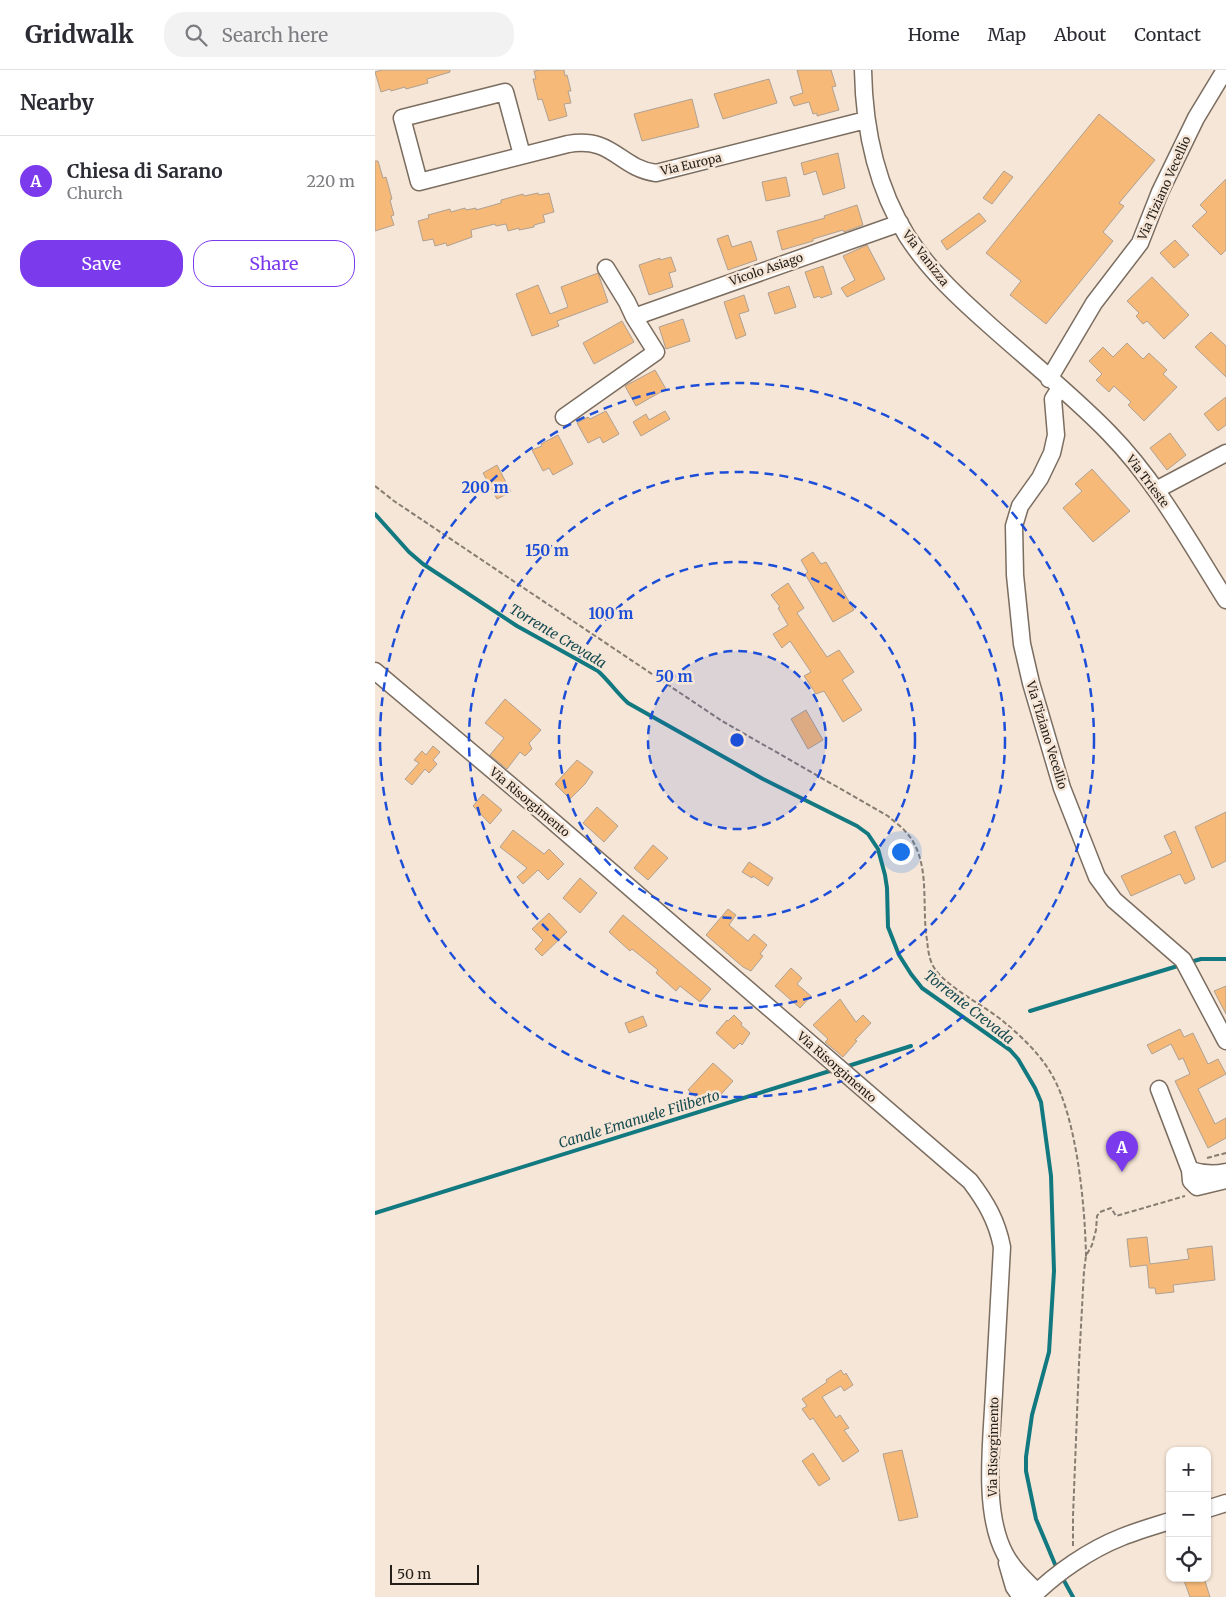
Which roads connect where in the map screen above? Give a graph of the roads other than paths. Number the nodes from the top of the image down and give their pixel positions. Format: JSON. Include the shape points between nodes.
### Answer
{"nodes":[{"id":1,"x":863,"y":70,"type":"edge"},
{"id":2,"x":1225,"y":70,"type":"edge"},
{"id":3,"x":866,"y":120,"type":"junction"},
{"id":4,"x":522,"y":155,"type":"junction"},
{"id":5,"x":900,"y":223,"type":"junction"},
{"id":6,"x":606,"y":268,"type":"dead end"},
{"id":7,"x":634,"y":317,"type":"junction"},
{"id":8,"x":1055,"y":383,"type":"junction"},
{"id":9,"x":564,"y":417,"type":"dead end"},
{"id":10,"x":1226,"y":453,"type":"edge"},
{"id":11,"x":1156,"y":490,"type":"junction"},
{"id":12,"x":1226,"y":600,"type":"edge"},
{"id":13,"x":375,"y":671,"type":"edge"},
{"id":14,"x":1226,"y":1041,"type":"edge"},
{"id":15,"x":1159,"y":1089,"type":"dead end"},
{"id":16,"x":1189,"y":1167,"type":"junction"},
{"id":17,"x":1226,"y":1172,"type":"edge"},
{"id":18,"x":1226,"y":1180,"type":"edge"},
{"id":19,"x":1226,"y":1503,"type":"edge"},
{"id":20,"x":1211,"y":1508,"type":"edge"},
{"id":21,"x":1166,"y":1522,"type":"edge"},
{"id":22,"x":1005,"y":1554,"type":"junction"},
{"id":23,"x":1037,"y":1592,"type":"edge"},
{"id":24,"x":1021,"y":1597,"type":"edge"}],
"edges":[{"from":1,"to":3,"type":"street","name":"Via Vanizza"},
{"from":2,"to":8,"type":"street","name":"Via Tiziano Vecellio","via":[[1195,118],[1140,243],[1094,303]]},
{"from":3,"to":4,"type":"street","name":"Via Europa","via":[[656,173],[639,169],[609,149],[593,143],[568,144]]},
{"from":3,"to":5,"type":"street","name":"Via Vanizza","via":[[877,170]]},
{"from":4,"to":4,"type":"street","name":"Via Europa","via":[[505,92],[402,118],[419,182]]},
{"from":5,"to":7,"type":"street","name":"Vicolo Asiago"},
{"from":5,"to":8,"type":"street","name":"Via Vanizza","via":[[941,280]]},
{"from":6,"to":7,"type":"street"},
{"from":7,"to":9,"type":"street","via":[[656,352]]},
{"from":8,"to":11,"type":"street","name":"Via Trieste","via":[[1109,433]]},
{"from":8,"to":14,"type":"street","name":"Via Tiziano Vecellio","via":[[1056,435],[1052,453],[1040,478],[1020,506],[1014,526],[1015,575],[1026,664],[1062,788],[1097,877],[1114,900],[1185,964]]},
{"from":10,"to":11,"type":"street"},
{"from":11,"to":12,"type":"street","name":"Via Trieste"},
{"from":13,"to":22,"type":"street","name":"Via Risorgimento","via":[[970,1181],[983,1198],[999,1230],[1002,1247],[991,1462],[992,1505]]},
{"from":15,"to":16,"type":"street"},
{"from":16,"to":17,"type":"street","via":[[1203,1174]]},
{"from":16,"to":18,"type":"street","via":[[1191,1181],[1197,1187]]},
{"from":19,"to":20,"type":"street"},
{"from":21,"to":23,"type":"street","via":[[1116,1540],[1084,1557]]},
{"from":22,"to":23,"type":"street","name":"Via Risorgimento","via":[[1018,1574]]},
{"from":22,"to":24,"type":"street","via":[[1014,1587]]}]}
